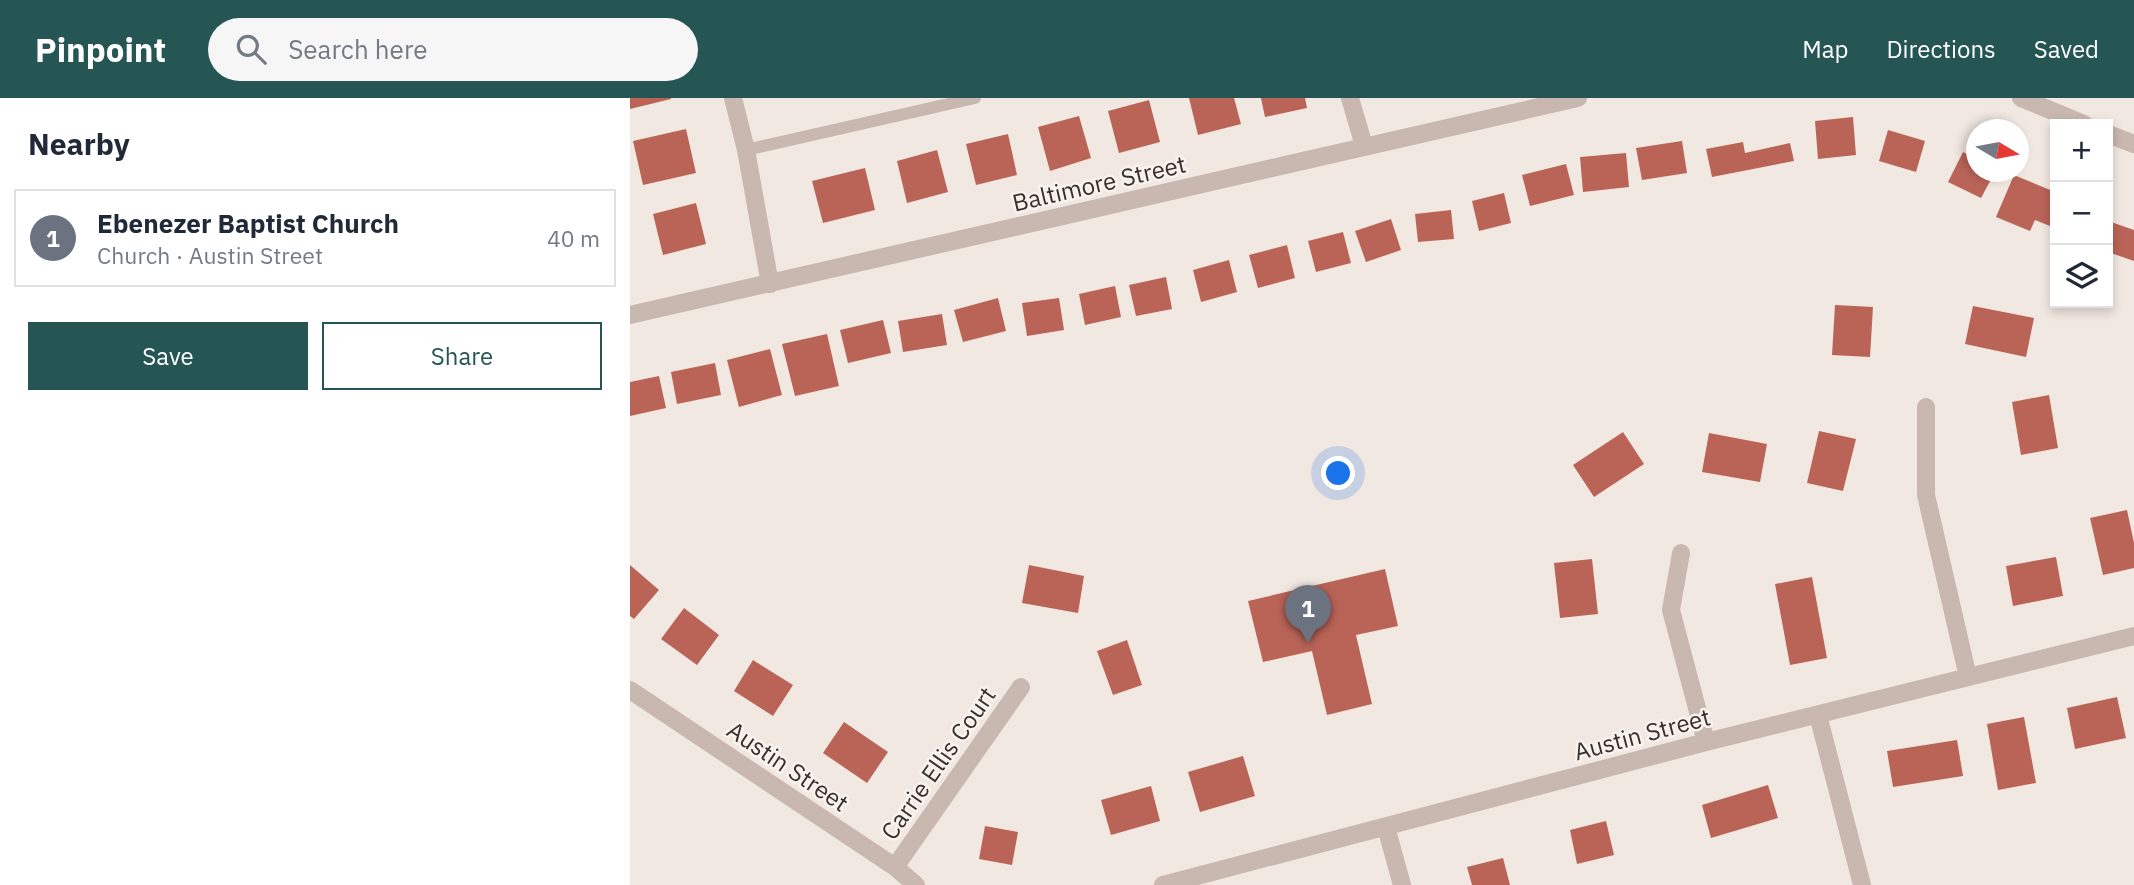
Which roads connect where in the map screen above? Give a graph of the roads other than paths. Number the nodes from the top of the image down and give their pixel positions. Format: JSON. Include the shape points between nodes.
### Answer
{"nodes":[{"id":1,"x":733,"y":98,"type":"edge"},
{"id":2,"x":975,"y":98,"type":"edge"},
{"id":3,"x":1350,"y":98,"type":"edge"},
{"id":4,"x":1578,"y":98,"type":"edge"},
{"id":5,"x":2021,"y":98,"type":"edge"},
{"id":6,"x":2072,"y":119,"type":"edge"},
{"id":7,"x":2113,"y":136,"type":"edge"},
{"id":8,"x":2134,"y":144,"type":"edge"},
{"id":9,"x":1364,"y":146,"type":"junction"},
{"id":10,"x":746,"y":150,"type":"junction"},
{"id":11,"x":771,"y":284,"type":"junction"},
{"id":12,"x":630,"y":315,"type":"edge"},
{"id":13,"x":1926,"y":408,"type":"dead end"},
{"id":14,"x":1681,"y":553,"type":"dead end"},
{"id":15,"x":2134,"y":636,"type":"edge"},
{"id":16,"x":1968,"y":677,"type":"junction"},
{"id":17,"x":1021,"y":687,"type":"dead end"},
{"id":18,"x":630,"y":691,"type":"edge"},
{"id":19,"x":1818,"y":715,"type":"junction"},
{"id":20,"x":1706,"y":742,"type":"junction"},
{"id":21,"x":1385,"y":827,"type":"junction"},
{"id":22,"x":895,"y":867,"type":"junction"},
{"id":23,"x":916,"y":885,"type":"edge"},
{"id":24,"x":1163,"y":885,"type":"edge"},
{"id":25,"x":1402,"y":885,"type":"edge"},
{"id":26,"x":1862,"y":885,"type":"edge"}],
"edges":[{"from":1,"to":10,"type":"street"},
{"from":2,"to":10,"type":"lane"},
{"from":3,"to":9,"type":"street"},
{"from":4,"to":9,"type":"street","name":"Baltimore Street"},
{"from":5,"to":6,"type":"street"},
{"from":7,"to":8,"type":"street"},
{"from":9,"to":11,"type":"street","name":"Baltimore Street"},
{"from":10,"to":11,"type":"street"},
{"from":11,"to":12,"type":"street","name":"Baltimore Street"},
{"from":13,"to":16,"type":"street","via":[[1926,495]]},
{"from":14,"to":20,"type":"street","via":[[1671,610]]},
{"from":15,"to":16,"type":"street","name":"Austin Street"},
{"from":16,"to":19,"type":"street","name":"Austin Street"},
{"from":17,"to":22,"type":"street","name":"Carrie Ellis Court"},
{"from":18,"to":22,"type":"street","name":"Austin Street"},
{"from":19,"to":20,"type":"street","name":"Austin Street"},
{"from":19,"to":26,"type":"street"},
{"from":20,"to":21,"type":"street","name":"Austin Street"},
{"from":21,"to":24,"type":"street","name":"Austin Street"},
{"from":21,"to":25,"type":"street"},
{"from":22,"to":23,"type":"street","name":"Austin Street"}]}
